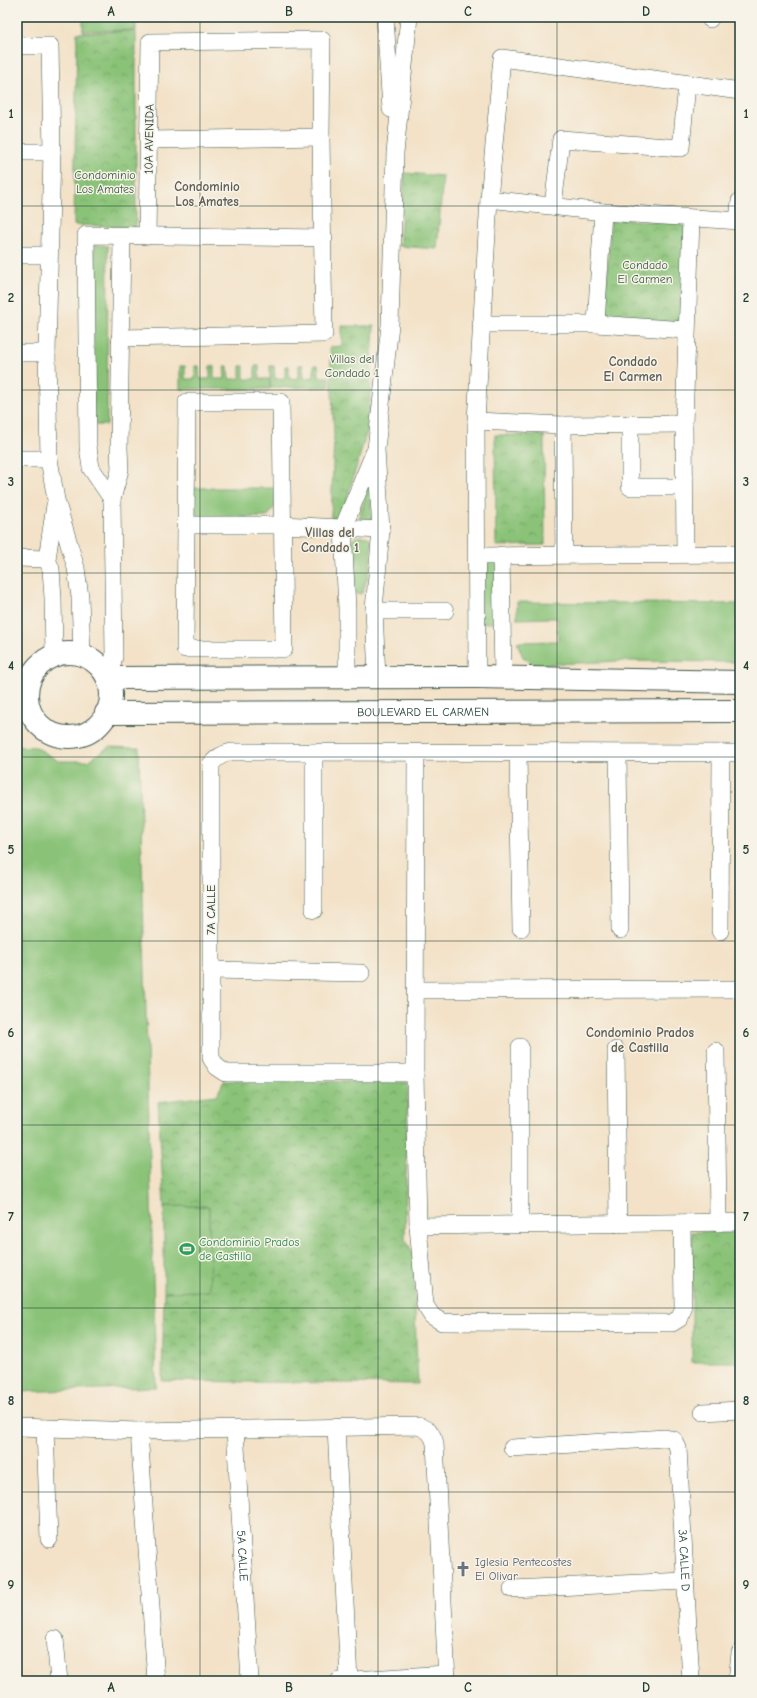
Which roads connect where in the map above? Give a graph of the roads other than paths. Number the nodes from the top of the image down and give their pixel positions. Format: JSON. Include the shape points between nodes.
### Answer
{"nodes":[{"id":1,"x":385,"y":17,"type":"edge"},
{"id":2,"x":410,"y":17,"type":"edge"},
{"id":3,"x":17,"y":46,"type":"edge"},
{"id":4,"x":687,"y":84,"type":"junction"},
{"id":5,"x":740,"y":91,"type":"edge"},
{"id":6,"x":321,"y":137,"type":"junction"},
{"id":7,"x":150,"y":140,"type":"junction"},
{"id":8,"x":17,"y":152,"type":"edge"},
{"id":9,"x":52,"y":152,"type":"junction"},
{"id":10,"x":395,"y":153,"type":"junction"},
{"id":11,"x":489,"y":199,"type":"junction"},
{"id":12,"x":740,"y":201,"type":"edge"},
{"id":13,"x":553,"y":206,"type":"junction"},
{"id":14,"x":603,"y":212,"type":"junction"},
{"id":15,"x":691,"y":219,"type":"junction"},
{"id":16,"x":739,"y":221,"type":"edge"},
{"id":17,"x":122,"y":236,"type":"junction"},
{"id":18,"x":147,"y":236,"type":"junction"},
{"id":19,"x":324,"y":238,"type":"junction"},
{"id":20,"x":17,"y":255,"type":"edge"},
{"id":21,"x":49,"y":255,"type":"junction"},
{"id":22,"x":481,"y":324,"type":"junction"},
{"id":23,"x":596,"y":324,"type":"junction"},
{"id":24,"x":686,"y":330,"type":"junction"},
{"id":25,"x":120,"y":338,"type":"junction"},
{"id":26,"x":17,"y":353,"type":"edge"},
{"id":27,"x":47,"y":353,"type":"junction"},
{"id":28,"x":476,"y":421,"type":"junction"},
{"id":29,"x":630,"y":424,"type":"junction"},
{"id":30,"x":684,"y":424,"type":"junction"},
{"id":31,"x":563,"y":425,"type":"junction"},
{"id":32,"x":376,"y":449,"type":"junction"},
{"id":33,"x":17,"y":459,"type":"edge"},
{"id":34,"x":49,"y":459,"type":"junction"},
{"id":35,"x":684,"y":487,"type":"junction"},
{"id":36,"x":112,"y":499,"type":"junction"},
{"id":37,"x":56,"y":500,"type":"junction"},
{"id":38,"x":185,"y":525,"type":"junction"},
{"id":39,"x":282,"y":525,"type":"junction"},
{"id":40,"x":343,"y":528,"type":"junction"},
{"id":41,"x":381,"y":530,"type":"junction"},
{"id":42,"x":685,"y":553,"type":"junction"},
{"id":43,"x":564,"y":554,"type":"junction"},
{"id":44,"x":740,"y":554,"type":"edge"},
{"id":45,"x":501,"y":555,"type":"junction"},
{"id":46,"x":477,"y":556,"type":"junction"},
{"id":47,"x":17,"y":558,"type":"edge"},
{"id":48,"x":47,"y":558,"type":"junction"},
{"id":49,"x":80,"y":597,"type":"junction"},
{"id":50,"x":53,"y":598,"type":"junction"},
{"id":51,"x":347,"y":609,"type":"junction"},
{"id":52,"x":374,"y":610,"type":"junction"},
{"id":53,"x":445,"y":611,"type":"dead end"},
{"id":54,"x":54,"y":654,"type":"junction"},
{"id":55,"x":82,"y":654,"type":"junction"},
{"id":56,"x":347,"y":677,"type":"junction"},
{"id":57,"x":477,"y":677,"type":"junction"},
{"id":58,"x":24,"y":678,"type":"edge"},
{"id":59,"x":108,"y":678,"type":"junction"},
{"id":60,"x":503,"y":678,"type":"junction"},
{"id":61,"x":377,"y":679,"type":"junction"},
{"id":62,"x":740,"y":682,"type":"edge"},
{"id":63,"x":740,"y":711,"type":"edge"},
{"id":64,"x":24,"y":713,"type":"edge"},
{"id":65,"x":106,"y":714,"type":"junction"},
{"id":66,"x":314,"y":752,"type":"junction"},
{"id":67,"x":416,"y":753,"type":"junction"},
{"id":68,"x":518,"y":753,"type":"junction"},
{"id":69,"x":721,"y":753,"type":"junction"},
{"id":70,"x":740,"y":753,"type":"edge"},
{"id":71,"x":618,"y":754,"type":"junction"},
{"id":72,"x":314,"y":910,"type":"dead end"},
{"id":73,"x":521,"y":928,"type":"dead end"},
{"id":74,"x":620,"y":930,"type":"dead end"},
{"id":75,"x":720,"y":931,"type":"dead end"},
{"id":76,"x":212,"y":970,"type":"junction"},
{"id":77,"x":361,"y":973,"type":"dead end"},
{"id":78,"x":740,"y":989,"type":"edge"},
{"id":79,"x":417,"y":990,"type":"junction"},
{"id":80,"x":520,"y":1047,"type":"dead end"},
{"id":81,"x":616,"y":1050,"type":"dead end"},
{"id":82,"x":716,"y":1051,"type":"dead end"},
{"id":83,"x":415,"y":1073,"type":"junction"},
{"id":84,"x":740,"y":1222,"type":"edge"},
{"id":85,"x":682,"y":1223,"type":"junction"},
{"id":86,"x":718,"y":1223,"type":"junction"},
{"id":87,"x":520,"y":1224,"type":"junction"},
{"id":88,"x":618,"y":1224,"type":"junction"},
{"id":89,"x":418,"y":1226,"type":"junction"},
{"id":90,"x":740,"y":1410,"type":"edge"},
{"id":91,"x":702,"y":1412,"type":"dead end"},
{"id":92,"x":17,"y":1427,"type":"edge"},
{"id":93,"x":45,"y":1428,"type":"junction"},
{"id":94,"x":336,"y":1428,"type":"junction"},
{"id":95,"x":235,"y":1430,"type":"junction"},
{"id":96,"x":139,"y":1431,"type":"junction"},
{"id":97,"x":512,"y":1448,"type":"dead end"},
{"id":98,"x":49,"y":1539,"type":"dead end"},
{"id":99,"x":684,"y":1581,"type":"junction"},
{"id":100,"x":512,"y":1589,"type":"dead end"},
{"id":101,"x":55,"y":1639,"type":"dead end"},
{"id":102,"x":740,"y":1653,"type":"edge"},
{"id":103,"x":446,"y":1677,"type":"edge"},
{"id":104,"x":59,"y":1681,"type":"edge"},
{"id":105,"x":156,"y":1681,"type":"edge"},
{"id":106,"x":250,"y":1681,"type":"edge"},
{"id":107,"x":344,"y":1681,"type":"edge"},
{"id":108,"x":691,"y":1681,"type":"edge"},
{"id":109,"x":737,"y":1681,"type":"edge"}],
"edges":[{"from":1,"to":10,"type":"street"},
{"from":2,"to":10,"type":"street"},
{"from":3,"to":9,"type":"street","via":[[50,46]]},
{"from":4,"to":5,"type":"street"},
{"from":4,"to":11,"type":"street","via":[[502,58]]},
{"from":4,"to":13,"type":"street","via":[[681,148],[561,139]]},
{"from":6,"to":7,"type":"street"},
{"from":6,"to":7,"type":"street","name":"10A AVENIDA","via":[[322,40],[150,42]]},
{"from":6,"to":19,"type":"street"},
{"from":7,"to":18,"type":"street","name":"10A AVENIDA"},
{"from":8,"to":9,"type":"street"},
{"from":9,"to":21,"type":"street"},
{"from":10,"to":32,"type":"street","via":[[390,325]]},
{"from":11,"to":13,"type":"street"},
{"from":11,"to":22,"type":"street"},
{"from":12,"to":16,"type":"street"},
{"from":13,"to":14,"type":"street"},
{"from":14,"to":15,"type":"street"},
{"from":14,"to":23,"type":"street"},
{"from":15,"to":16,"type":"street"},
{"from":15,"to":24,"type":"street"},
{"from":17,"to":18,"type":"street"},
{"from":17,"to":25,"type":"street"},
{"from":17,"to":36,"type":"street","via":[[86,235],[88,448],[91,468]]},
{"from":18,"to":19,"type":"street"},
{"from":19,"to":25,"type":"street","via":[[324,334]]},
{"from":20,"to":21,"type":"street"},
{"from":21,"to":27,"type":"street"},
{"from":22,"to":23,"type":"street"},
{"from":22,"to":28,"type":"street"},
{"from":23,"to":24,"type":"street"},
{"from":24,"to":30,"type":"street"},
{"from":25,"to":36,"type":"street","via":[[120,470]]},
{"from":26,"to":27,"type":"street"},
{"from":27,"to":34,"type":"street"},
{"from":28,"to":31,"type":"street"},
{"from":28,"to":46,"type":"street"},
{"from":29,"to":30,"type":"street"},
{"from":29,"to":31,"type":"street"},
{"from":29,"to":35,"type":"street","via":[[630,487]]},
{"from":30,"to":35,"type":"street"},
{"from":31,"to":43,"type":"street"},
{"from":32,"to":40,"type":"street"},
{"from":32,"to":41,"type":"street"},
{"from":33,"to":34,"type":"street"},
{"from":34,"to":37,"type":"street"},
{"from":35,"to":42,"type":"street"},
{"from":36,"to":59,"type":"street","via":[[114,657]]},
{"from":37,"to":48,"type":"street"},
{"from":37,"to":49,"type":"street","via":[[76,568]]},
{"from":38,"to":39,"type":"street"},
{"from":38,"to":39,"type":"street","via":[[187,402],[281,402]]},
{"from":38,"to":39,"type":"street","via":[[185,649],[284,649]]},
{"from":39,"to":40,"type":"street"},
{"from":40,"to":41,"type":"street"},
{"from":40,"to":51,"type":"street"},
{"from":41,"to":52,"type":"street"},
{"from":42,"to":43,"type":"street"},
{"from":42,"to":44,"type":"street"},
{"from":43,"to":45,"type":"street"},
{"from":45,"to":46,"type":"street"},
{"from":45,"to":60,"type":"street"},
{"from":46,"to":57,"type":"street"},
{"from":47,"to":48,"type":"street"},
{"from":48,"to":50,"type":"street","via":[[51,569]]},
{"from":49,"to":50,"type":"street"},
{"from":49,"to":55,"type":"street"},
{"from":50,"to":54,"type":"street"},
{"from":51,"to":52,"type":"street"},
{"from":51,"to":56,"type":"street"},
{"from":52,"to":53,"type":"street"},
{"from":52,"to":61,"type":"street"},
{"from":54,"to":55,"type":"main road"},
{"from":54,"to":58,"type":"main road"},
{"from":55,"to":59,"type":"main road","via":[[100,666]]},
{"from":56,"to":59,"type":"main road"},
{"from":56,"to":61,"type":"main road"},
{"from":57,"to":60,"type":"main road"},
{"from":57,"to":61,"type":"main road"},
{"from":58,"to":64,"type":"main road","via":[[27,686]]},
{"from":59,"to":65,"type":"main road","via":[[112,693]]},
{"from":60,"to":62,"type":"main road"},
{"from":63,"to":65,"type":"main road","name":"BOULEVARD EL CARMEN"},
{"from":64,"to":65,"type":"main road","via":[[49,733],[64,737],[92,731]]},
{"from":66,"to":67,"type":"street"},
{"from":66,"to":72,"type":"street"},
{"from":66,"to":76,"type":"street","name":"7A CALLE","via":[[231,752],[221,755],[211,764]]},
{"from":67,"to":68,"type":"street"},
{"from":67,"to":79,"type":"street"},
{"from":68,"to":71,"type":"street"},
{"from":68,"to":73,"type":"street"},
{"from":69,"to":70,"type":"street"},
{"from":69,"to":71,"type":"street"},
{"from":69,"to":75,"type":"street"},
{"from":71,"to":74,"type":"street"},
{"from":76,"to":77,"type":"street"},
{"from":76,"to":83,"type":"street","name":"7A CALLE","via":[[212,1058],[217,1067],[226,1073]]},
{"from":78,"to":79,"type":"street"},
{"from":79,"to":83,"type":"street"},
{"from":80,"to":87,"type":"street"},
{"from":81,"to":88,"type":"street"},
{"from":82,"to":86,"type":"street"},
{"from":83,"to":89,"type":"street"},
{"from":84,"to":86,"type":"street"},
{"from":85,"to":86,"type":"street"},
{"from":85,"to":88,"type":"street"},
{"from":85,"to":89,"type":"street","via":[[683,1309],[680,1318],[672,1323],[442,1322],[432,1316],[425,1305]]},
{"from":87,"to":88,"type":"street"},
{"from":87,"to":89,"type":"street"},
{"from":90,"to":91,"type":"street"},
{"from":92,"to":93,"type":"street"},
{"from":93,"to":96,"type":"street"},
{"from":93,"to":98,"type":"street"},
{"from":94,"to":95,"type":"street"},
{"from":94,"to":103,"type":"street","via":[[418,1426],[426,1428],[432,1434],[435,1443]]},
{"from":94,"to":107,"type":"street"},
{"from":95,"to":96,"type":"street"},
{"from":95,"to":106,"type":"street","name":"5A CALLE"},
{"from":96,"to":105,"type":"street"},
{"from":97,"to":99,"type":"street","name":"3A CALLE D","via":[[665,1438],[674,1440],[678,1448]]},
{"from":99,"to":100,"type":"street"},
{"from":99,"to":108,"type":"street","name":"3A CALLE D"},
{"from":101,"to":104,"type":"street"},
{"from":102,"to":109,"type":"street"},
{"from":103,"to":107,"type":"street"}]}
